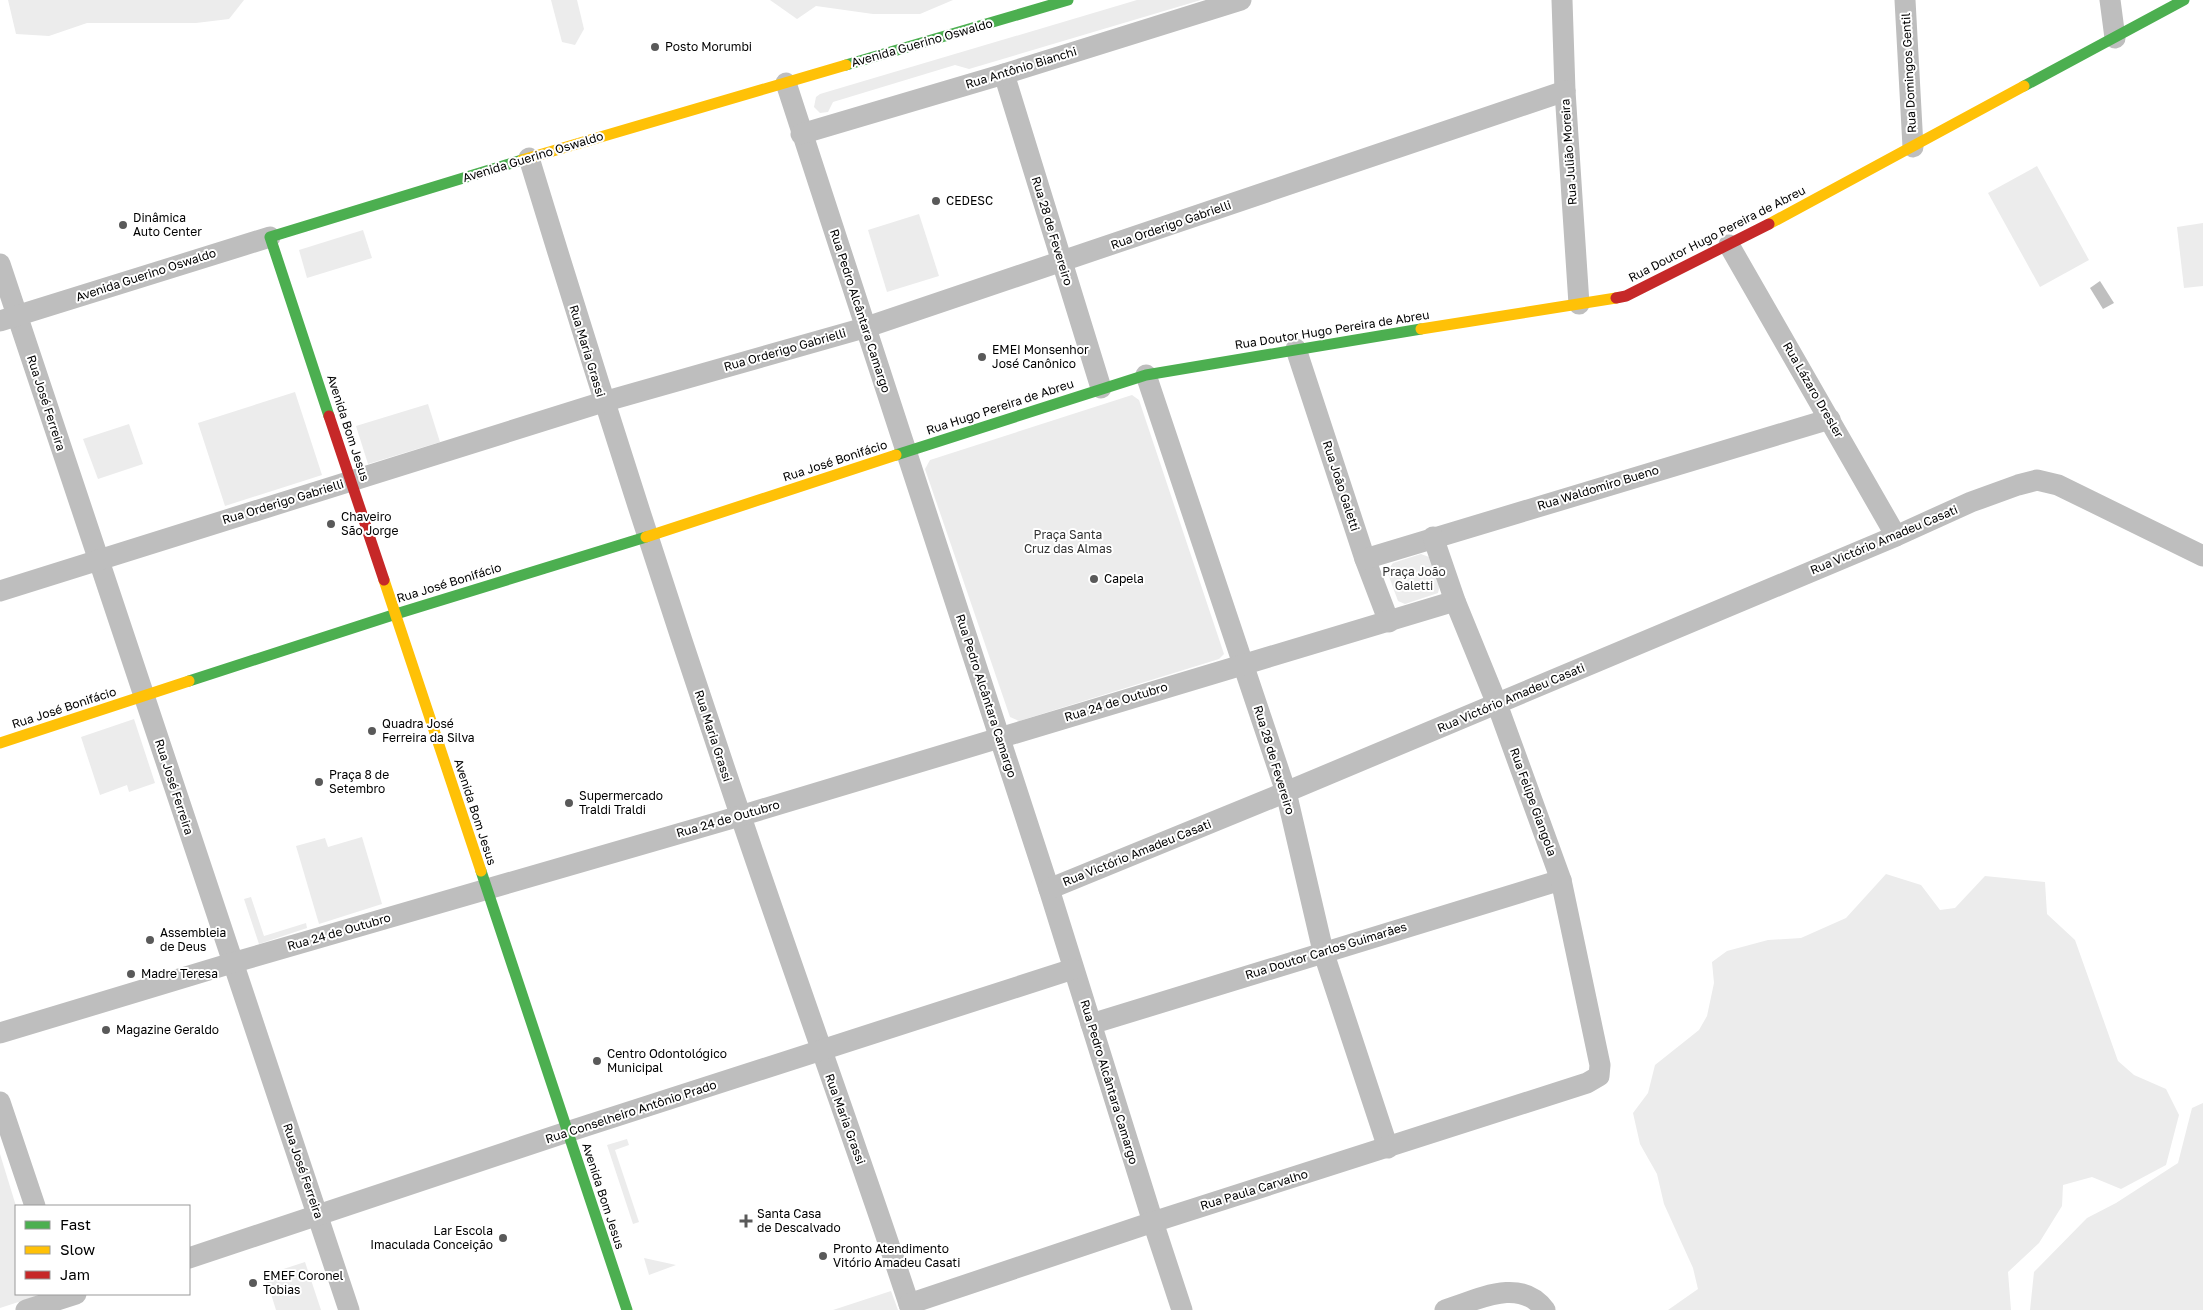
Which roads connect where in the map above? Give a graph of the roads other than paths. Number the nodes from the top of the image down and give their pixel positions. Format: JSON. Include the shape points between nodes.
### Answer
{"nodes":[{"id":1,"x":1068,"y":0,"type":"edge"},
{"id":2,"x":1241,"y":0,"type":"edge"},
{"id":3,"x":1562,"y":0,"type":"edge"},
{"id":4,"x":1905,"y":0,"type":"edge"},
{"id":5,"x":2110,"y":0,"type":"edge"},
{"id":6,"x":2184,"y":0,"type":"edge"},
{"id":7,"x":2115,"y":38,"type":"junction"},
{"id":8,"x":1004,"y":74,"type":"junction"},
{"id":9,"x":786,"y":83,"type":"junction"},
{"id":10,"x":1565,"y":90,"type":"junction"},
{"id":11,"x":801,"y":134,"type":"junction"},
{"id":12,"x":1913,"y":147,"type":"junction"},
{"id":13,"x":529,"y":158,"type":"junction"},
{"id":14,"x":270,"y":237,"type":"junction"},
{"id":15,"x":1729,"y":245,"type":"junction"},
{"id":16,"x":1062,"y":262,"type":"junction"},
{"id":17,"x":0,"y":264,"type":"edge"},
{"id":18,"x":1579,"y":304,"type":"junction"},
{"id":19,"x":9,"y":318,"type":"edge"},
{"id":20,"x":864,"y":328,"type":"junction"},
{"id":21,"x":1296,"y":349,"type":"junction"},
{"id":22,"x":1146,"y":375,"type":"junction"},
{"id":23,"x":1101,"y":388,"type":"junction"},
{"id":24,"x":603,"y":402,"type":"junction"},
{"id":25,"x":1830,"y":419,"type":"junction"},
{"id":26,"x":907,"y":451,"type":"junction"},
{"id":27,"x":350,"y":480,"type":"junction"},
{"id":28,"x":1896,"y":536,"type":"junction"},
{"id":29,"x":647,"y":537,"type":"junction"},
{"id":30,"x":1433,"y":538,"type":"junction"},
{"id":31,"x":2203,"y":556,"type":"edge"},
{"id":32,"x":1365,"y":559,"type":"junction"},
{"id":33,"x":99,"y":560,"type":"junction"},
{"id":34,"x":0,"y":591,"type":"edge"},
{"id":35,"x":1455,"y":601,"type":"junction"},
{"id":36,"x":396,"y":614,"type":"junction"},
{"id":37,"x":1389,"y":622,"type":"junction"},
{"id":38,"x":1243,"y":664,"type":"junction"},
{"id":39,"x":144,"y":697,"type":"junction"},
{"id":40,"x":1497,"y":704,"type":"junction"},
{"id":41,"x":1000,"y":737,"type":"junction"},
{"id":42,"x":0,"y":743,"type":"edge"},
{"id":43,"x":1286,"y":792,"type":"junction"},
{"id":44,"x":740,"y":816,"type":"junction"},
{"id":45,"x":1561,"y":880,"type":"junction"},
{"id":46,"x":486,"y":889,"type":"junction"},
{"id":47,"x":1049,"y":889,"type":"junction"},
{"id":48,"x":1323,"y":951,"type":"junction"},
{"id":49,"x":232,"y":963,"type":"junction"},
{"id":50,"x":1073,"y":969,"type":"junction"},
{"id":51,"x":1091,"y":1024,"type":"junction"},
{"id":52,"x":0,"y":1033,"type":"edge"},
{"id":53,"x":821,"y":1051,"type":"junction"},
{"id":54,"x":1599,"y":1076,"type":"joint"},
{"id":55,"x":0,"y":1102,"type":"edge"},
{"id":56,"x":568,"y":1132,"type":"junction"},
{"id":57,"x":1388,"y":1148,"type":"junction"},
{"id":58,"x":35,"y":1205,"type":"edge"},
{"id":59,"x":318,"y":1216,"type":"junction"},
{"id":60,"x":1153,"y":1222,"type":"junction"},
{"id":61,"x":190,"y":1258,"type":"edge"},
{"id":62,"x":69,"y":1299,"type":"edge"},
{"id":63,"x":910,"y":1307,"type":"edge"},
{"id":64,"x":26,"y":1310,"type":"edge"},
{"id":65,"x":349,"y":1310,"type":"edge"},
{"id":66,"x":627,"y":1310,"type":"edge"},
{"id":67,"x":1182,"y":1310,"type":"edge"},
{"id":68,"x":1445,"y":1310,"type":"edge"},
{"id":69,"x":1545,"y":1310,"type":"edge"}],
"edges":[{"from":1,"to":9,"type":"street","name":"Avenida Guerino Oswaldo"},
{"from":2,"to":8,"type":"street","name":"Rua Antônio Bianchi"},
{"from":3,"to":10,"type":"street","name":"Rua Julião Moreira"},
{"from":4,"to":12,"type":"street","name":"Rua Domingos Gentil"},
{"from":5,"to":7,"type":"street"},
{"from":6,"to":7,"type":"street","name":"Rua Doutor Hugo Pereira de Abreu"},
{"from":7,"to":12,"type":"street","name":"Rua Doutor Hugo Pereira de Abreu"},
{"from":8,"to":11,"type":"street","name":"Rua Antônio Bianchi"},
{"from":8,"to":16,"type":"street","name":"Rua 28 de Fevereiro"},
{"from":9,"to":11,"type":"street","name":"Rua Pedro Alcântara Camargo"},
{"from":9,"to":13,"type":"street","name":"Avenida Guerino Oswaldo"},
{"from":10,"to":16,"type":"street","name":"Rua Orderigo Gabrielli"},
{"from":10,"to":18,"type":"street","name":"Rua Julião Moreira"},
{"from":11,"to":20,"type":"street","name":"Rua Pedro Alcântara Camargo"},
{"from":12,"to":15,"type":"street","name":"Rua Doutor Hugo Pereira de Abreu"},
{"from":13,"to":14,"type":"street","name":"Avenida Guerino Oswaldo"},
{"from":13,"to":24,"type":"street","name":"Rua Maria Grassi"},
{"from":14,"to":19,"type":"street","name":"Avenida Guerino Oswaldo"},
{"from":14,"to":27,"type":"street","name":"Avenida Bom Jesus"},
{"from":15,"to":18,"type":"street","name":"Rua Doutor Hugo Pereira de Abreu","via":[[1626,296]]},
{"from":15,"to":25,"type":"street","name":"Rua Lázaro Dresler"},
{"from":16,"to":20,"type":"street","name":"Rua Orderigo Gabrielli"},
{"from":16,"to":23,"type":"street","name":"Rua 28 de Fevereiro"},
{"from":17,"to":19,"type":"street","name":"Rua José Ferreira"},
{"from":18,"to":21,"type":"street","name":"Rua Doutor Hugo Pereira de Abreu"},
{"from":19,"to":33,"type":"street","name":"Rua José Ferreira"},
{"from":20,"to":24,"type":"street","name":"Rua Orderigo Gabrielli"},
{"from":20,"to":26,"type":"street","name":"Rua Pedro Alcântara Camargo"},
{"from":21,"to":22,"type":"street","name":"Rua Doutor Hugo Pereira de Abreu"},
{"from":21,"to":32,"type":"street","name":"Rua João Galetti"},
{"from":22,"to":23,"type":"street","name":"Rua Doutor Hugo Pereira de Abreu"},
{"from":22,"to":38,"type":"street","name":"Rua 28 de Fevereiro"},
{"from":23,"to":26,"type":"street","name":"Rua Hugo Pereira de Abreu"},
{"from":24,"to":27,"type":"street","name":"Rua Orderigo Gabrielli"},
{"from":24,"to":29,"type":"street","name":"Rua Maria Grassi"},
{"from":25,"to":28,"type":"street","name":"Rua Lázaro Dresler"},
{"from":25,"to":30,"type":"street","name":"Rua Waldomiro Bueno"},
{"from":26,"to":29,"type":"street","name":"Rua José Bonifácio"},
{"from":26,"to":41,"type":"street","name":"Rua Pedro Alcântara Camargo"},
{"from":27,"to":33,"type":"street","name":"Rua Orderigo Gabrielli"},
{"from":27,"to":36,"type":"street","name":"Avenida Bom Jesus"},
{"from":28,"to":31,"type":"street","name":"Rua Victório Amadeu Casati","via":[[1971,502],[2037,480],[2058,485]]},
{"from":28,"to":40,"type":"street","name":"Rua Victório Amadeu Casati"},
{"from":29,"to":36,"type":"street","name":"Rua José Bonifácio"},
{"from":29,"to":44,"type":"street","name":"Rua Maria Grassi"},
{"from":30,"to":32,"type":"street","name":"Rua Waldomiro Bueno"},
{"from":30,"to":35,"type":"street","name":"Rua Felipe Giangola"},
{"from":32,"to":37,"type":"street","name":"Rua João Galetti"},
{"from":33,"to":34,"type":"street","name":"Rua Orderigo Gabrielli"},
{"from":33,"to":39,"type":"street","name":"Rua José Ferreira"},
{"from":35,"to":37,"type":"street","name":"Rua 24 de Outubro"},
{"from":35,"to":40,"type":"street","name":"Rua Felipe Giangola"},
{"from":36,"to":39,"type":"street","name":"Rua José Bonifácio"},
{"from":36,"to":46,"type":"street","name":"Avenida Bom Jesus"},
{"from":37,"to":38,"type":"street","name":"Rua 24 de Outubro"},
{"from":38,"to":41,"type":"street","name":"Rua 24 de Outubro"},
{"from":38,"to":43,"type":"street","name":"Rua 28 de Fevereiro"},
{"from":39,"to":42,"type":"street","name":"Rua José Bonifácio"},
{"from":39,"to":49,"type":"street","name":"Rua José Ferreira"},
{"from":40,"to":43,"type":"street","name":"Rua Victório Amadeu Casati"},
{"from":40,"to":45,"type":"street","name":"Rua Felipe Giangola"},
{"from":41,"to":44,"type":"street","name":"Rua 24 de Outubro"},
{"from":41,"to":47,"type":"street","name":"Rua Pedro Alcântara Camargo"},
{"from":43,"to":47,"type":"street","name":"Rua Victório Amadeu Casati"},
{"from":43,"to":48,"type":"street","name":"Rua 28 de Fevereiro"},
{"from":44,"to":46,"type":"street","name":"Rua 24 de Outubro"},
{"from":44,"to":53,"type":"street","name":"Rua Maria Grassi"},
{"from":45,"to":48,"type":"street","name":"Rua Doutor Carlos Guimarães"},
{"from":45,"to":54,"type":"street","name":"Rua Felipe Giangola","via":[[1600,1065]]},
{"from":46,"to":49,"type":"street","name":"Rua 24 de Outubro"},
{"from":46,"to":56,"type":"street","name":"Avenida Bom Jesus"},
{"from":47,"to":50,"type":"street","name":"Rua Pedro Alcântara Camargo"},
{"from":48,"to":51,"type":"street","name":"Rua Doutor Carlos Guimarães"},
{"from":48,"to":57,"type":"street","name":"Rua 28 de Fevereiro"},
{"from":49,"to":52,"type":"street","name":"Rua 24 de Outubro"},
{"from":49,"to":59,"type":"street","name":"Rua José Ferreira"},
{"from":50,"to":51,"type":"street","name":"Rua Pedro Alcântara Camargo"},
{"from":50,"to":53,"type":"street","name":"Rua Conselheiro Antônio Prado"},
{"from":51,"to":60,"type":"street","name":"Rua Pedro Alcântara Camargo"},
{"from":53,"to":56,"type":"street","name":"Rua Conselheiro Antônio Prado"},
{"from":53,"to":63,"type":"street","name":"Rua Maria Grassi"},
{"from":54,"to":57,"type":"street","name":"Rua Paula Carvalho","via":[[1587,1083]]},
{"from":55,"to":58,"type":"street"},
{"from":56,"to":59,"type":"street","name":"Rua Conselheiro Antônio Prado"},
{"from":56,"to":66,"type":"street","name":"Avenida Bom Jesus"},
{"from":57,"to":60,"type":"street","name":"Rua Paula Carvalho"},
{"from":59,"to":61,"type":"street","name":"Rua Conselheiro Antônio Prado"},
{"from":59,"to":65,"type":"street","name":"Rua José Ferreira"},
{"from":60,"to":63,"type":"street","name":"Rua Paula Carvalho"},
{"from":60,"to":67,"type":"street","name":"Rua Pedro Alcântara Camargo"},
{"from":62,"to":64,"type":"street"},
{"from":68,"to":69,"type":"street","via":[[1515,1291],[1529,1295]]}]}
